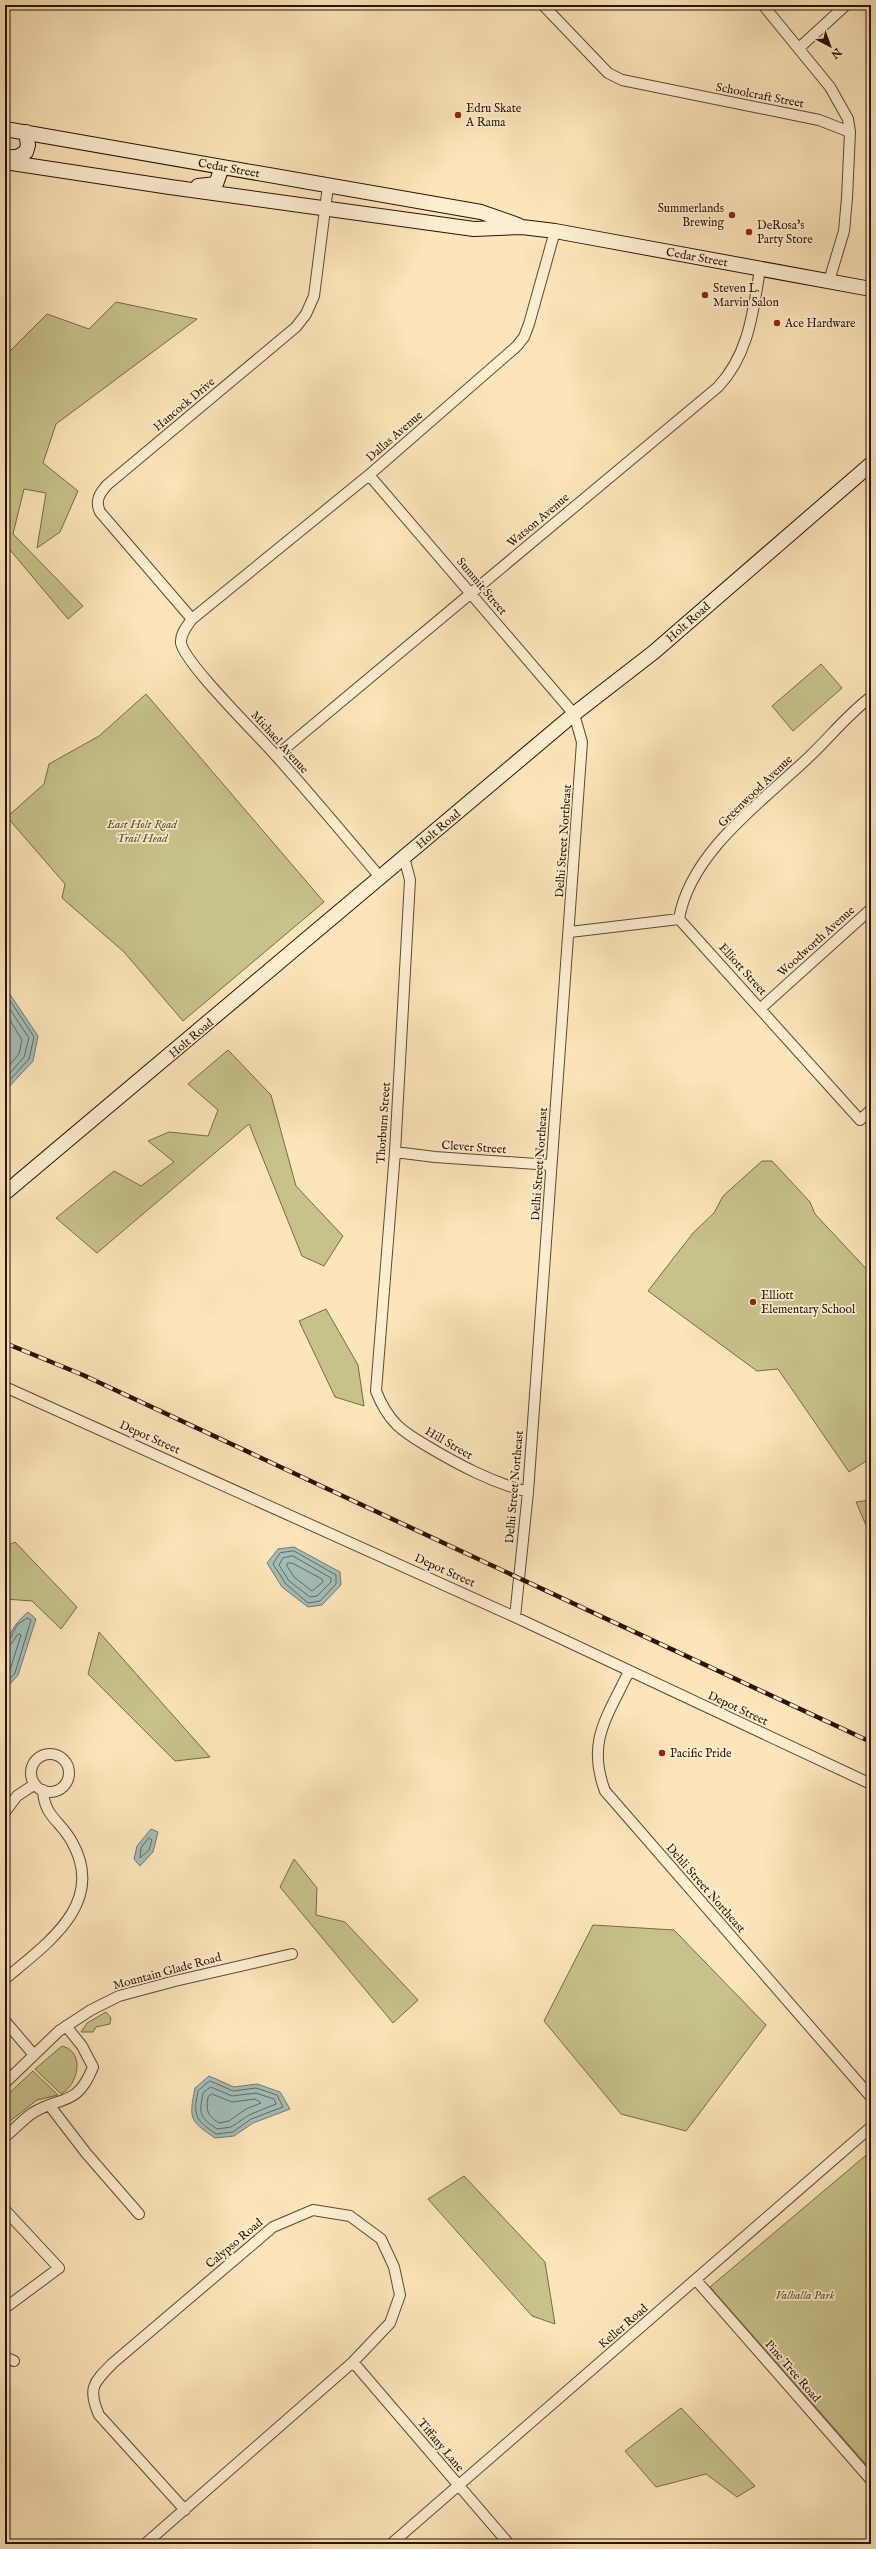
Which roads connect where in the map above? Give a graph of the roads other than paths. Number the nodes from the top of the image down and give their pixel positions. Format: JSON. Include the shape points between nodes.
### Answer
{"nodes":[{"id":1,"x":542,"y":5,"type":"edge"},
{"id":2,"x":763,"y":5,"type":"edge"},
{"id":3,"x":846,"y":5,"type":"edge"},
{"id":4,"x":799,"y":48,"type":"junction"},
{"id":5,"x":5,"y":129,"type":"edge"},
{"id":6,"x":26,"y":132,"type":"junction"},
{"id":7,"x":850,"y":132,"type":"junction"},
{"id":8,"x":5,"y":158,"type":"edge"},
{"id":9,"x":5,"y":162,"type":"edge"},
{"id":10,"x":222,"y":167,"type":"junction"},
{"id":11,"x":328,"y":186,"type":"junction"},
{"id":12,"x":170,"y":187,"type":"junction"},
{"id":13,"x":323,"y":208,"type":"junction"},
{"id":14,"x":522,"y":227,"type":"junction"},
{"id":15,"x":555,"y":231,"type":"junction"},
{"id":16,"x":760,"y":269,"type":"junction"},
{"id":17,"x":830,"y":281,"type":"junction"},
{"id":18,"x":871,"y":288,"type":"edge"},
{"id":19,"x":871,"y":464,"type":"edge"},
{"id":20,"x":369,"y":475,"type":"junction"},
{"id":21,"x":471,"y":593,"type":"junction"},
{"id":22,"x":192,"y":619,"type":"junction"},
{"id":23,"x":871,"y":697,"type":"edge"},
{"id":24,"x":574,"y":714,"type":"junction"},
{"id":25,"x":276,"y":756,"type":"junction"},
{"id":26,"x":404,"y":857,"type":"junction"},
{"id":27,"x":380,"y":877,"type":"junction"},
{"id":28,"x":871,"y":909,"type":"edge"},
{"id":29,"x":679,"y":919,"type":"junction"},
{"id":30,"x":570,"y":932,"type":"junction"},
{"id":31,"x":761,"y":1008,"type":"junction"},
{"id":32,"x":871,"y":1110,"type":"edge"},
{"id":33,"x":395,"y":1152,"type":"junction"},
{"id":34,"x":551,"y":1165,"type":"junction"},
{"id":35,"x":5,"y":1193,"type":"edge"},
{"id":36,"x":5,"y":1387,"type":"edge"},
{"id":37,"x":376,"y":1391,"type":"joint"},
{"id":38,"x":528,"y":1492,"type":"junction"},
{"id":39,"x":515,"y":1617,"type":"junction"},
{"id":40,"x":629,"y":1671,"type":"junction"},
{"id":41,"x":35,"y":1784,"type":"junction"},
{"id":42,"x":871,"y":1784,"type":"edge"},
{"id":43,"x":43,"y":1790,"type":"junction"},
{"id":44,"x":5,"y":1812,"type":"edge"},
{"id":45,"x":292,"y":1954,"type":"dead end"},
{"id":46,"x":5,"y":1979,"type":"edge"},
{"id":47,"x":5,"y":2021,"type":"edge"},
{"id":48,"x":66,"y":2026,"type":"junction"},
{"id":49,"x":34,"y":2054,"type":"junction"},
{"id":50,"x":5,"y":2083,"type":"edge"},
{"id":51,"x":871,"y":2097,"type":"edge"},
{"id":52,"x":50,"y":2106,"type":"junction"},
{"id":53,"x":871,"y":2127,"type":"edge"},
{"id":54,"x":5,"y":2137,"type":"edge"},
{"id":55,"x":5,"y":2210,"type":"edge"},
{"id":56,"x":139,"y":2214,"type":"dead end"},
{"id":57,"x":696,"y":2280,"type":"junction"},
{"id":58,"x":5,"y":2308,"type":"edge"},
{"id":59,"x":353,"y":2362,"type":"junction"},
{"id":60,"x":871,"y":2480,"type":"edge"},
{"id":61,"x":459,"y":2486,"type":"junction"},
{"id":62,"x":185,"y":2510,"type":"junction"},
{"id":63,"x":145,"y":2544,"type":"edge"},
{"id":64,"x":391,"y":2544,"type":"edge"},
{"id":65,"x":509,"y":2544,"type":"edge"}],
"edges":[{"from":1,"to":7,"type":"street","name":"Schoolcraft Street","via":[[608,73],[622,80],[819,120]]},
{"from":2,"to":4,"type":"street"},
{"from":3,"to":4,"type":"street"},
{"from":4,"to":7,"type":"street","via":[[840,104],[848,119]]},
{"from":5,"to":6,"type":"main road","name":"Cedar Street"},
{"from":6,"to":8,"type":"main road","via":[[26,152],[17,158]]},
{"from":6,"to":10,"type":"main road","name":"Cedar Street"},
{"from":7,"to":17,"type":"street","via":[[844,231]]},
{"from":9,"to":12,"type":"main road"},
{"from":10,"to":11,"type":"main road","name":"Cedar Street"},
{"from":10,"to":12,"type":"main road","via":[[219,180],[212,186]]},
{"from":11,"to":13,"type":"street","name":"Hancock Drive"},
{"from":11,"to":14,"type":"main road","name":"Cedar Street","via":[[481,212]]},
{"from":12,"to":13,"type":"main road"},
{"from":13,"to":14,"type":"main road","via":[[488,229]]},
{"from":13,"to":22,"type":"street","name":"Hancock Drive","via":[[314,296],[306,314],[296,327],[99,494],[97,505],[100,512]]},
{"from":14,"to":15,"type":"main road","name":"Cedar Street"},
{"from":15,"to":16,"type":"main road","name":"Cedar Street"},
{"from":15,"to":20,"type":"street","name":"Dallas Avenue","via":[[524,337],[500,362]]},
{"from":16,"to":17,"type":"main road","name":"Cedar Street"},
{"from":16,"to":21,"type":"street","name":"Watson Avenue","via":[[748,337],[729,376],[718,388]]},
{"from":17,"to":18,"type":"main road","name":"Cedar Street"},
{"from":19,"to":24,"type":"main road","name":"Holt Road","via":[[654,652]]},
{"from":20,"to":21,"type":"street","name":"Summit Street"},
{"from":20,"to":22,"type":"street","name":"Dallas Avenue"},
{"from":21,"to":24,"type":"street","name":"Summit Street"},
{"from":21,"to":25,"type":"street","name":"Watson Avenue"},
{"from":22,"to":25,"type":"street","name":"Michael Avenue","via":[[182,634],[181,643],[184,650],[196,668]]},
{"from":23,"to":29,"type":"street","name":"Greenwood Avenue","via":[[718,844],[690,883],[682,902]]},
{"from":24,"to":26,"type":"main road","name":"Holt Road"},
{"from":24,"to":30,"type":"street","name":"Delhi Street Northeast","via":[[582,742]]},
{"from":25,"to":27,"type":"street","name":"Michael Avenue"},
{"from":26,"to":27,"type":"main road","name":"Holt Road"},
{"from":26,"to":33,"type":"street","name":"Thorburn Street","via":[[410,880]]},
{"from":27,"to":35,"type":"main road","name":"Holt Road"},
{"from":28,"to":31,"type":"street","name":"Woodworth Avenue"},
{"from":29,"to":30,"type":"street"},
{"from":29,"to":31,"type":"street","name":"Elliott Street"},
{"from":30,"to":34,"type":"street","name":"Delhi Street Northeast"},
{"from":31,"to":32,"type":"street","name":"Elliott Street","via":[[860,1120]]},
{"from":33,"to":34,"type":"street","name":"Clever Street"},
{"from":33,"to":37,"type":"street","name":"Thorburn Street"},
{"from":34,"to":38,"type":"street","name":"Delhi Street Northeast"},
{"from":36,"to":39,"type":"street","name":"Depot Street"},
{"from":37,"to":38,"type":"street","name":"Hill Street","via":[[383,1407],[397,1426],[416,1439],[476,1474]]},
{"from":38,"to":39,"type":"street","name":"Delhi Street Northeast"},
{"from":39,"to":40,"type":"street","name":"Depot Street"},
{"from":40,"to":42,"type":"street","name":"Depot Street"},
{"from":40,"to":51,"type":"street","name":"Dehli Street Northeast","via":[[596,1749],[598,1771],[606,1791]]},
{"from":41,"to":43,"type":"street"},
{"from":41,"to":43,"type":"street","via":[[31,1774],[35,1761],[46,1754],[58,1755],[67,1762],[70,1769],[68,1782],[54,1792]]},
{"from":41,"to":44,"type":"street","via":[[17,1796]]},
{"from":43,"to":46,"type":"street","via":[[44,1807],[72,1841],[80,1858],[81,1889],[78,1903],[66,1924]]},
{"from":45,"to":48,"type":"street","name":"Mountain Glade Road","via":[[119,1996]]},
{"from":47,"to":49,"type":"street"},
{"from":48,"to":49,"type":"street","name":"Mountain Glade Road"},
{"from":48,"to":52,"type":"street","via":[[82,2046],[93,2067],[88,2080],[77,2094]]},
{"from":49,"to":50,"type":"street","name":"Mountain Glade Road"},
{"from":52,"to":54,"type":"street","via":[[31,2114]]},
{"from":52,"to":56,"type":"street","via":[[86,2153]]},
{"from":53,"to":57,"type":"street","name":"Keller Road"},
{"from":55,"to":58,"type":"street","via":[[58,2268]]},
{"from":57,"to":60,"type":"street","name":"Pine Tree Road"},
{"from":57,"to":61,"type":"street","name":"Keller Road"},
{"from":59,"to":61,"type":"street","name":"Tiffany Lane"},
{"from":59,"to":62,"type":"street","name":"Calypso Road"},
{"from":59,"to":62,"type":"street","name":"Calypso Road","via":[[390,2323],[400,2295],[394,2267],[381,2239],[350,2216],[313,2210],[274,2227],[113,2363],[94,2382],[92,2399],[99,2415]]},
{"from":61,"to":64,"type":"street","name":"Keller Road"},
{"from":61,"to":65,"type":"street","name":"Tiffany Lane"},
{"from":62,"to":63,"type":"street","name":"Calypso Road"}]}
